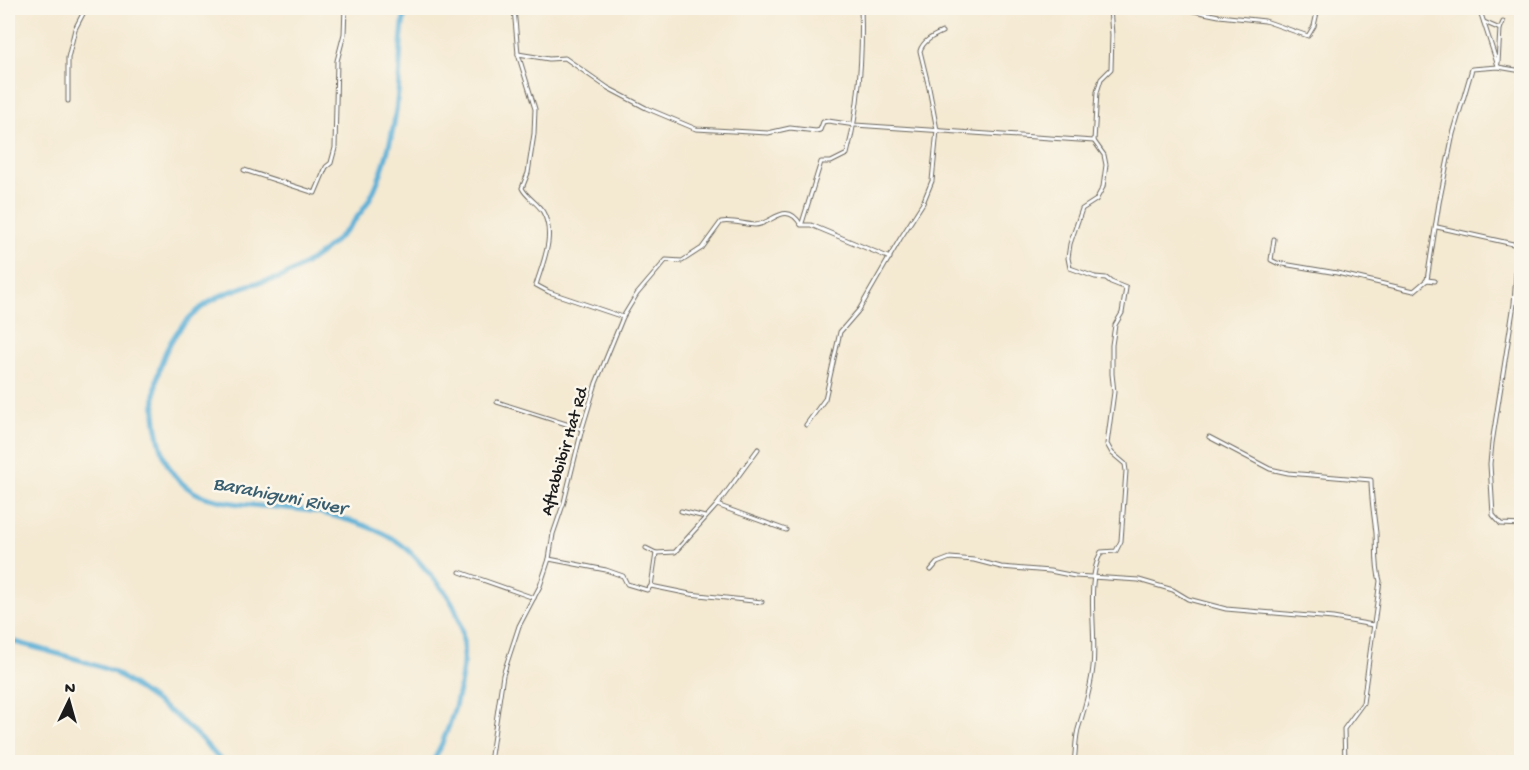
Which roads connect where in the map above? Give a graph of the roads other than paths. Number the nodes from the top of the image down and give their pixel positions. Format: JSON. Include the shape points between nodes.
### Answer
{"nodes":[{"id":1,"x":86,"y":8,"type":"edge"},
{"id":2,"x":345,"y":8,"type":"edge"},
{"id":3,"x":514,"y":8,"type":"edge"},
{"id":4,"x":861,"y":8,"type":"edge"},
{"id":5,"x":1110,"y":8,"type":"edge"},
{"id":6,"x":1179,"y":8,"type":"edge"},
{"id":7,"x":1318,"y":8,"type":"edge"},
{"id":8,"x":1482,"y":8,"type":"edge"},
{"id":9,"x":1484,"y":22,"type":"junction"},
{"id":10,"x":1503,"y":22,"type":"dead end"},
{"id":11,"x":1500,"y":29,"type":"junction"},
{"id":12,"x":942,"y":32,"type":"dead end"},
{"id":13,"x":518,"y":54,"type":"junction"},
{"id":14,"x":1498,"y":66,"type":"junction"},
{"id":15,"x":1521,"y":71,"type":"edge"},
{"id":16,"x":68,"y":101,"type":"dead end"},
{"id":17,"x":855,"y":125,"type":"junction"},
{"id":18,"x":937,"y":130,"type":"junction"},
{"id":19,"x":1094,"y":141,"type":"junction"},
{"id":20,"x":244,"y":170,"type":"dead end"},
{"id":21,"x":801,"y":225,"type":"junction"},
{"id":22,"x":1437,"y":227,"type":"junction"},
{"id":23,"x":1274,"y":239,"type":"dead end"},
{"id":24,"x":1520,"y":245,"type":"edge"},
{"id":25,"x":890,"y":258,"type":"junction"},
{"id":26,"x":1427,"y":280,"type":"junction"},
{"id":27,"x":1435,"y":281,"type":"dead end"},
{"id":28,"x":623,"y":317,"type":"junction"},
{"id":29,"x":496,"y":402,"type":"dead end"},
{"id":30,"x":806,"y":425,"type":"dead end"},
{"id":31,"x":582,"y":429,"type":"junction"},
{"id":32,"x":1209,"y":437,"type":"dead end"},
{"id":33,"x":758,"y":449,"type":"dead end"},
{"id":34,"x":717,"y":505,"type":"junction"},
{"id":35,"x":681,"y":511,"type":"dead end"},
{"id":36,"x":705,"y":518,"type":"junction"},
{"id":37,"x":1521,"y":525,"type":"edge"},
{"id":38,"x":786,"y":530,"type":"dead end"},
{"id":39,"x":646,"y":548,"type":"dead end"},
{"id":40,"x":656,"y":553,"type":"junction"},
{"id":41,"x":549,"y":559,"type":"junction"},
{"id":42,"x":931,"y":570,"type":"dead end"},
{"id":43,"x":460,"y":572,"type":"dead end"},
{"id":44,"x":1095,"y":577,"type":"junction"},
{"id":45,"x":651,"y":586,"type":"junction"},
{"id":46,"x":534,"y":598,"type":"junction"},
{"id":47,"x":762,"y":602,"type":"dead end"},
{"id":48,"x":1373,"y":625,"type":"junction"},
{"id":49,"x":490,"y":762,"type":"edge"},
{"id":50,"x":1074,"y":762,"type":"edge"},
{"id":51,"x":1345,"y":762,"type":"edge"}],
"edges":[{"from":1,"to":16,"type":"street","via":[[75,29],[68,58]]},
{"from":2,"to":20,"type":"street","via":[[337,61],[335,148],[315,193]]},
{"from":3,"to":13,"type":"street"},
{"from":4,"to":17,"type":"street"},
{"from":5,"to":19,"type":"street","via":[[1111,69],[1101,79],[1097,92]]},
{"from":6,"to":7,"type":"street","via":[[1265,21],[1308,36]]},
{"from":8,"to":9,"type":"street"},
{"from":9,"to":11,"type":"street"},
{"from":9,"to":14,"type":"street"},
{"from":10,"to":11,"type":"street"},
{"from":11,"to":14,"type":"street"},
{"from":12,"to":18,"type":"street","via":[[920,51]]},
{"from":13,"to":17,"type":"street","via":[[566,58],[608,88],[696,129],[768,133],[786,128],[818,131],[828,121]]},
{"from":13,"to":28,"type":"street","via":[[536,109],[528,173],[522,188],[548,224],[548,244],[536,285]]},
{"from":14,"to":15,"type":"street"},
{"from":14,"to":22,"type":"street","via":[[1472,69],[1453,134]]},
{"from":17,"to":18,"type":"street"},
{"from":17,"to":21,"type":"street","via":[[848,154],[821,162]]},
{"from":18,"to":19,"type":"street"},
{"from":18,"to":25,"type":"street","via":[[930,188]]},
{"from":19,"to":44,"type":"street","via":[[1106,165],[1103,187],[1096,200],[1082,209],[1070,244],[1069,266],[1106,278],[1127,290],[1112,345],[1114,392],[1107,444],[1126,466],[1121,541],[1116,550],[1099,554]]},
{"from":21,"to":25,"type":"street","via":[[811,225]]},
{"from":21,"to":28,"type":"street","name":"Aftabbibir Hat Rd","via":[[795,217],[779,213],[760,224],[721,222],[699,251],[682,261],[666,260]]},
{"from":22,"to":24,"type":"street"},
{"from":22,"to":26,"type":"street"},
{"from":23,"to":26,"type":"street","via":[[1271,260],[1277,263],[1414,291]]},
{"from":24,"to":37,"type":"street","via":[[1490,465],[1493,515],[1501,524]]},
{"from":25,"to":30,"type":"street","via":[[859,310],[840,332],[825,399]]},
{"from":26,"to":27,"type":"street"},
{"from":28,"to":31,"type":"street","name":"Aftabbibir Hat Rd"},
{"from":29,"to":31,"type":"street"},
{"from":31,"to":41,"type":"street","name":"Aftabbibir Hat Rd"},
{"from":32,"to":48,"type":"street","via":[[1270,470],[1371,480],[1380,581]]},
{"from":33,"to":34,"type":"street"},
{"from":34,"to":36,"type":"street"},
{"from":34,"to":38,"type":"street"},
{"from":35,"to":36,"type":"street"},
{"from":36,"to":40,"type":"street","via":[[675,552]]},
{"from":39,"to":40,"type":"street"},
{"from":40,"to":45,"type":"street"},
{"from":41,"to":45,"type":"street","via":[[606,570],[623,576],[627,584],[647,590]]},
{"from":41,"to":46,"type":"street","name":"Aftabbibir Hat Rd"},
{"from":42,"to":44,"type":"street","via":[[950,558]]},
{"from":43,"to":46,"type":"street"},
{"from":44,"to":48,"type":"street","via":[[1153,583],[1188,599],[1227,609]]},
{"from":44,"to":50,"type":"street","via":[[1093,670],[1078,727]]},
{"from":45,"to":47,"type":"street"},
{"from":46,"to":49,"type":"street","name":"Aftabbibir Hat Rd","via":[[519,626],[503,675]]},
{"from":48,"to":51,"type":"street","via":[[1363,702],[1344,729]]}]}
